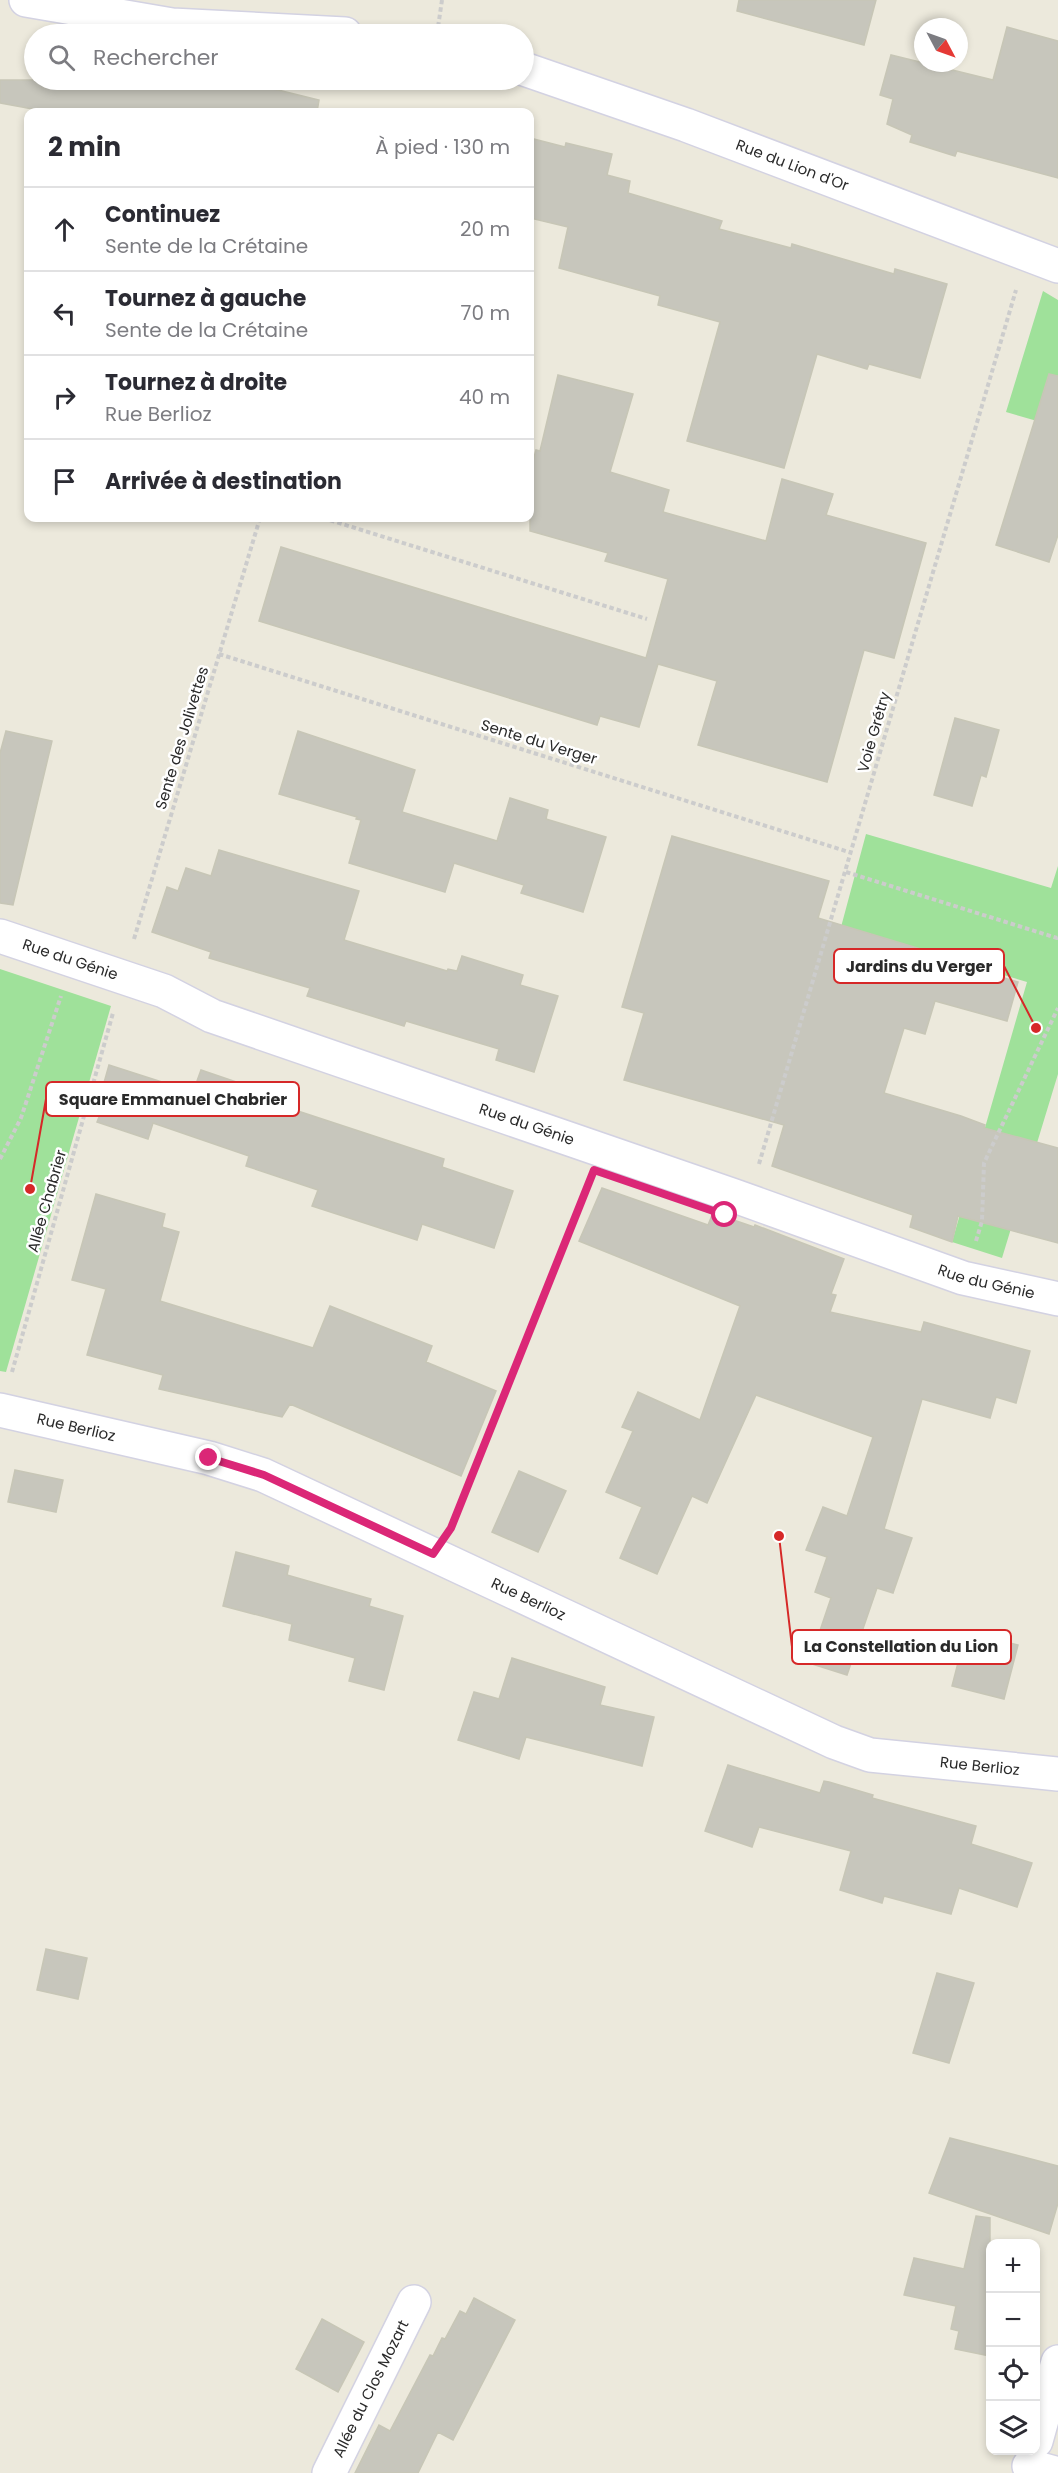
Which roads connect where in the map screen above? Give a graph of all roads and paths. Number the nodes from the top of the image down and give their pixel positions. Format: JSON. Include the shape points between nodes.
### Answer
{"nodes":[{"id":1,"x":26,"y":0,"type":"edge"},
{"id":2,"x":442,"y":0,"type":"edge"},
{"id":3,"x":166,"y":24,"type":"edge"},
{"id":4,"x":438,"y":24,"type":"edge"},
{"id":5,"x":534,"y":72,"type":"edge"},
{"id":6,"x":1026,"y":255,"type":"junction"},
{"id":7,"x":1058,"y":266,"type":"edge"},
{"id":8,"x":259,"y":522,"type":"edge"},
{"id":9,"x":336,"y":522,"type":"edge"},
{"id":10,"x":647,"y":619,"type":"dead end"},
{"id":11,"x":219,"y":654,"type":"junction"},
{"id":12,"x":852,"y":853,"type":"junction"},
{"id":13,"x":846,"y":872,"type":"junction"},
{"id":14,"x":0,"y":936,"type":"edge"},
{"id":15,"x":1057,"y":937,"type":"edge"},
{"id":16,"x":133,"y":943,"type":"dead end"},
{"id":17,"x":1058,"y":944,"type":"edge"},
{"id":18,"x":65,"y":985,"type":"dead end"},
{"id":19,"x":1058,"y":1008,"type":"edge"},
{"id":20,"x":114,"y":1009,"type":"dead end"},
{"id":21,"x":0,"y":1159,"type":"edge"},
{"id":22,"x":590,"y":1180,"type":"dead end"},
{"id":23,"x":732,"y":1195,"type":"junction"},
{"id":24,"x":963,"y":1278,"type":"junction"},
{"id":25,"x":1058,"y":1299,"type":"edge"},
{"id":26,"x":1,"y":1411,"type":"edge"},
{"id":27,"x":433,"y":1554,"type":"junction"},
{"id":28,"x":1058,"y":1774,"type":"edge"},
{"id":29,"x":414,"y":2302,"type":"dead end"},
{"id":30,"x":1058,"y":2362,"type":"edge"},
{"id":31,"x":1036,"y":2461,"type":"edge"},
{"id":32,"x":328,"y":2473,"type":"edge"}],
"edges":[{"from":1,"to":3,"type":"street"},
{"from":2,"to":4,"type":"path"},
{"from":5,"to":6,"type":"street","name":"Rue du Lion d'Or","via":[[686,125]]},
{"from":6,"to":7,"type":"street","name":"Rue du Lion d'Or"},
{"from":6,"to":12,"type":"path","name":"Voie Grétry"},
{"from":8,"to":11,"type":"path","name":"Sente des Jolivettes"},
{"from":9,"to":10,"type":"path"},
{"from":11,"to":12,"type":"path","name":"Sente du Verger"},
{"from":11,"to":16,"type":"path","name":"Sente des Jolivettes"},
{"from":12,"to":13,"type":"path","name":"Voie Grétry"},
{"from":13,"to":15,"type":"path"},
{"from":13,"to":23,"type":"path","name":"Voie Grétry","via":[[754,1179],[739,1174]]},
{"from":14,"to":23,"type":"street","name":"Rue du Génie","via":[[164,991],[212,1016]]},
{"from":15,"to":17,"type":"path"},
{"from":18,"to":21,"type":"path","via":[[21,1118]]},
{"from":19,"to":24,"type":"path","via":[[984,1163],[982,1221]]},
{"from":20,"to":26,"type":"path","name":"Allée Chabrier"},
{"from":22,"to":27,"type":"path","via":[[451,1528]]},
{"from":23,"to":24,"type":"street","name":"Rue du Génie"},
{"from":24,"to":25,"type":"street","name":"Rue du Génie"},
{"from":26,"to":27,"type":"street","name":"Rue Berlioz","via":[[239,1466]]},
{"from":27,"to":28,"type":"street","name":"Rue Berlioz","via":[[834,1742],[870,1755]]},
{"from":29,"to":32,"type":"street","name":"Allée du Clos Mozart"},
{"from":30,"to":31,"type":"street"}]}
